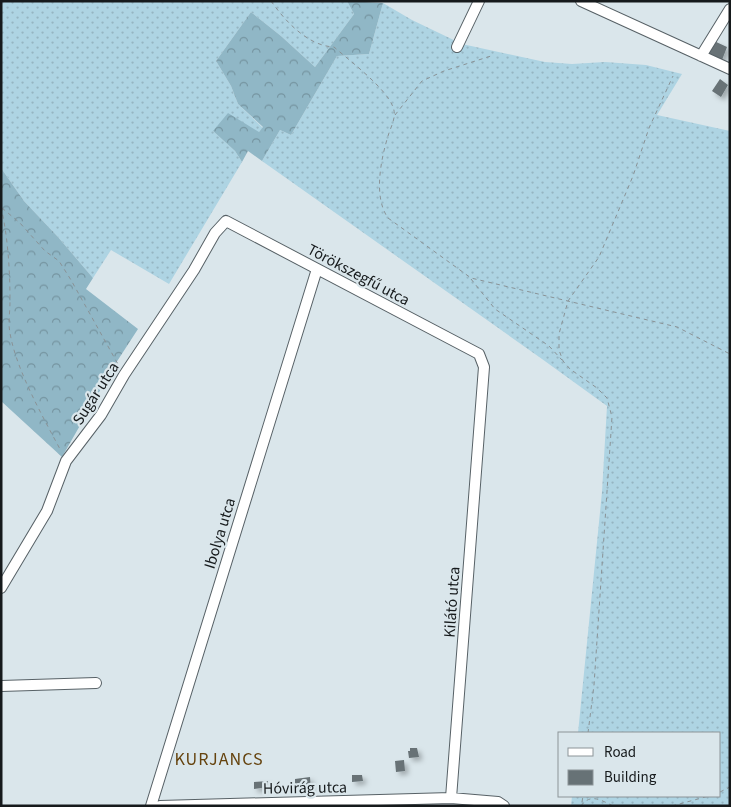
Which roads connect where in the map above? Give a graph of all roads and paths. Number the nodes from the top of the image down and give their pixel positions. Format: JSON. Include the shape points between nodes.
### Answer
{"nodes":[{"id":1,"x":270,"y":1,"type":"edge"},
{"id":2,"x":479,"y":1,"type":"edge"},
{"id":3,"x":581,"y":1,"type":"edge"},
{"id":4,"x":730,"y":9,"type":"edge"},
{"id":5,"x":456,"y":47,"type":"dead end"},
{"id":6,"x":491,"y":56,"type":"dead end"},
{"id":7,"x":701,"y":56,"type":"junction"},
{"id":8,"x":730,"y":69,"type":"edge"},
{"id":9,"x":673,"y":76,"type":"dead end"},
{"id":10,"x":395,"y":115,"type":"junction"},
{"id":11,"x":1,"y":207,"type":"edge"},
{"id":12,"x":226,"y":221,"type":"joint"},
{"id":13,"x":317,"y":269,"type":"junction"},
{"id":14,"x":471,"y":278,"type":"junction"},
{"id":15,"x":568,"y":301,"type":"junction"},
{"id":16,"x":479,"y":354,"type":"joint"},
{"id":17,"x":730,"y":354,"type":"edge"},
{"id":18,"x":563,"y":361,"type":"junction"},
{"id":19,"x":124,"y":375,"type":"junction"},
{"id":20,"x":66,"y":461,"type":"junction"},
{"id":21,"x":1,"y":588,"type":"edge"},
{"id":22,"x":96,"y":683,"type":"dead end"},
{"id":23,"x":1,"y":686,"type":"edge"},
{"id":24,"x":588,"y":732,"type":"edge"},
{"id":25,"x":705,"y":797,"type":"edge"},
{"id":26,"x":451,"y":798,"type":"junction"},
{"id":27,"x":582,"y":804,"type":"edge"},
{"id":28,"x":151,"y":806,"type":"edge"},
{"id":29,"x":160,"y":806,"type":"edge"},
{"id":30,"x":504,"y":806,"type":"edge"},
{"id":31,"x":612,"y":806,"type":"edge"},
{"id":32,"x":672,"y":806,"type":"edge"}],
"edges":[{"from":1,"to":10,"type":"path","via":[[309,39],[334,47],[384,94]]},
{"from":2,"to":5,"type":"street"},
{"from":3,"to":7,"type":"street"},
{"from":4,"to":7,"type":"street"},
{"from":6,"to":10,"type":"path","via":[[422,81]]},
{"from":7,"to":8,"type":"street"},
{"from":9,"to":15,"type":"path","via":[[649,128],[599,257]]},
{"from":10,"to":14,"type":"path","via":[[381,161],[383,210],[388,218]]},
{"from":11,"to":19,"type":"path","via":[[58,261]]},
{"from":11,"to":20,"type":"path","via":[[6,227],[9,325],[13,346],[28,385]]},
{"from":12,"to":13,"type":"street","name":"Törökszegfű utca"},
{"from":12,"to":19,"type":"street","name":"Sugár utca","via":[[215,233]]},
{"from":13,"to":16,"type":"street","name":"Törökszegfű utca"},
{"from":13,"to":28,"type":"street","name":"Ibolya utca"},
{"from":14,"to":15,"type":"path"},
{"from":14,"to":18,"type":"path","via":[[495,309],[550,346]]},
{"from":15,"to":17,"type":"path","via":[[677,327]]},
{"from":15,"to":18,"type":"path","via":[[559,334]]},
{"from":16,"to":26,"type":"street","name":"Kilátó utca","via":[[484,368]]},
{"from":18,"to":24,"type":"path","via":[[607,398],[612,417]]},
{"from":19,"to":20,"type":"street","name":"Sugár utca","via":[[101,415]]},
{"from":20,"to":21,"type":"street","name":"Sugár utca","via":[[47,510]]},
{"from":22,"to":23,"type":"street"},
{"from":25,"to":32,"type":"path"},
{"from":26,"to":29,"type":"street","name":"Hóvirág utca"},
{"from":26,"to":30,"type":"street","via":[[498,802]]},
{"from":27,"to":31,"type":"path","via":[[594,798]]}]}
